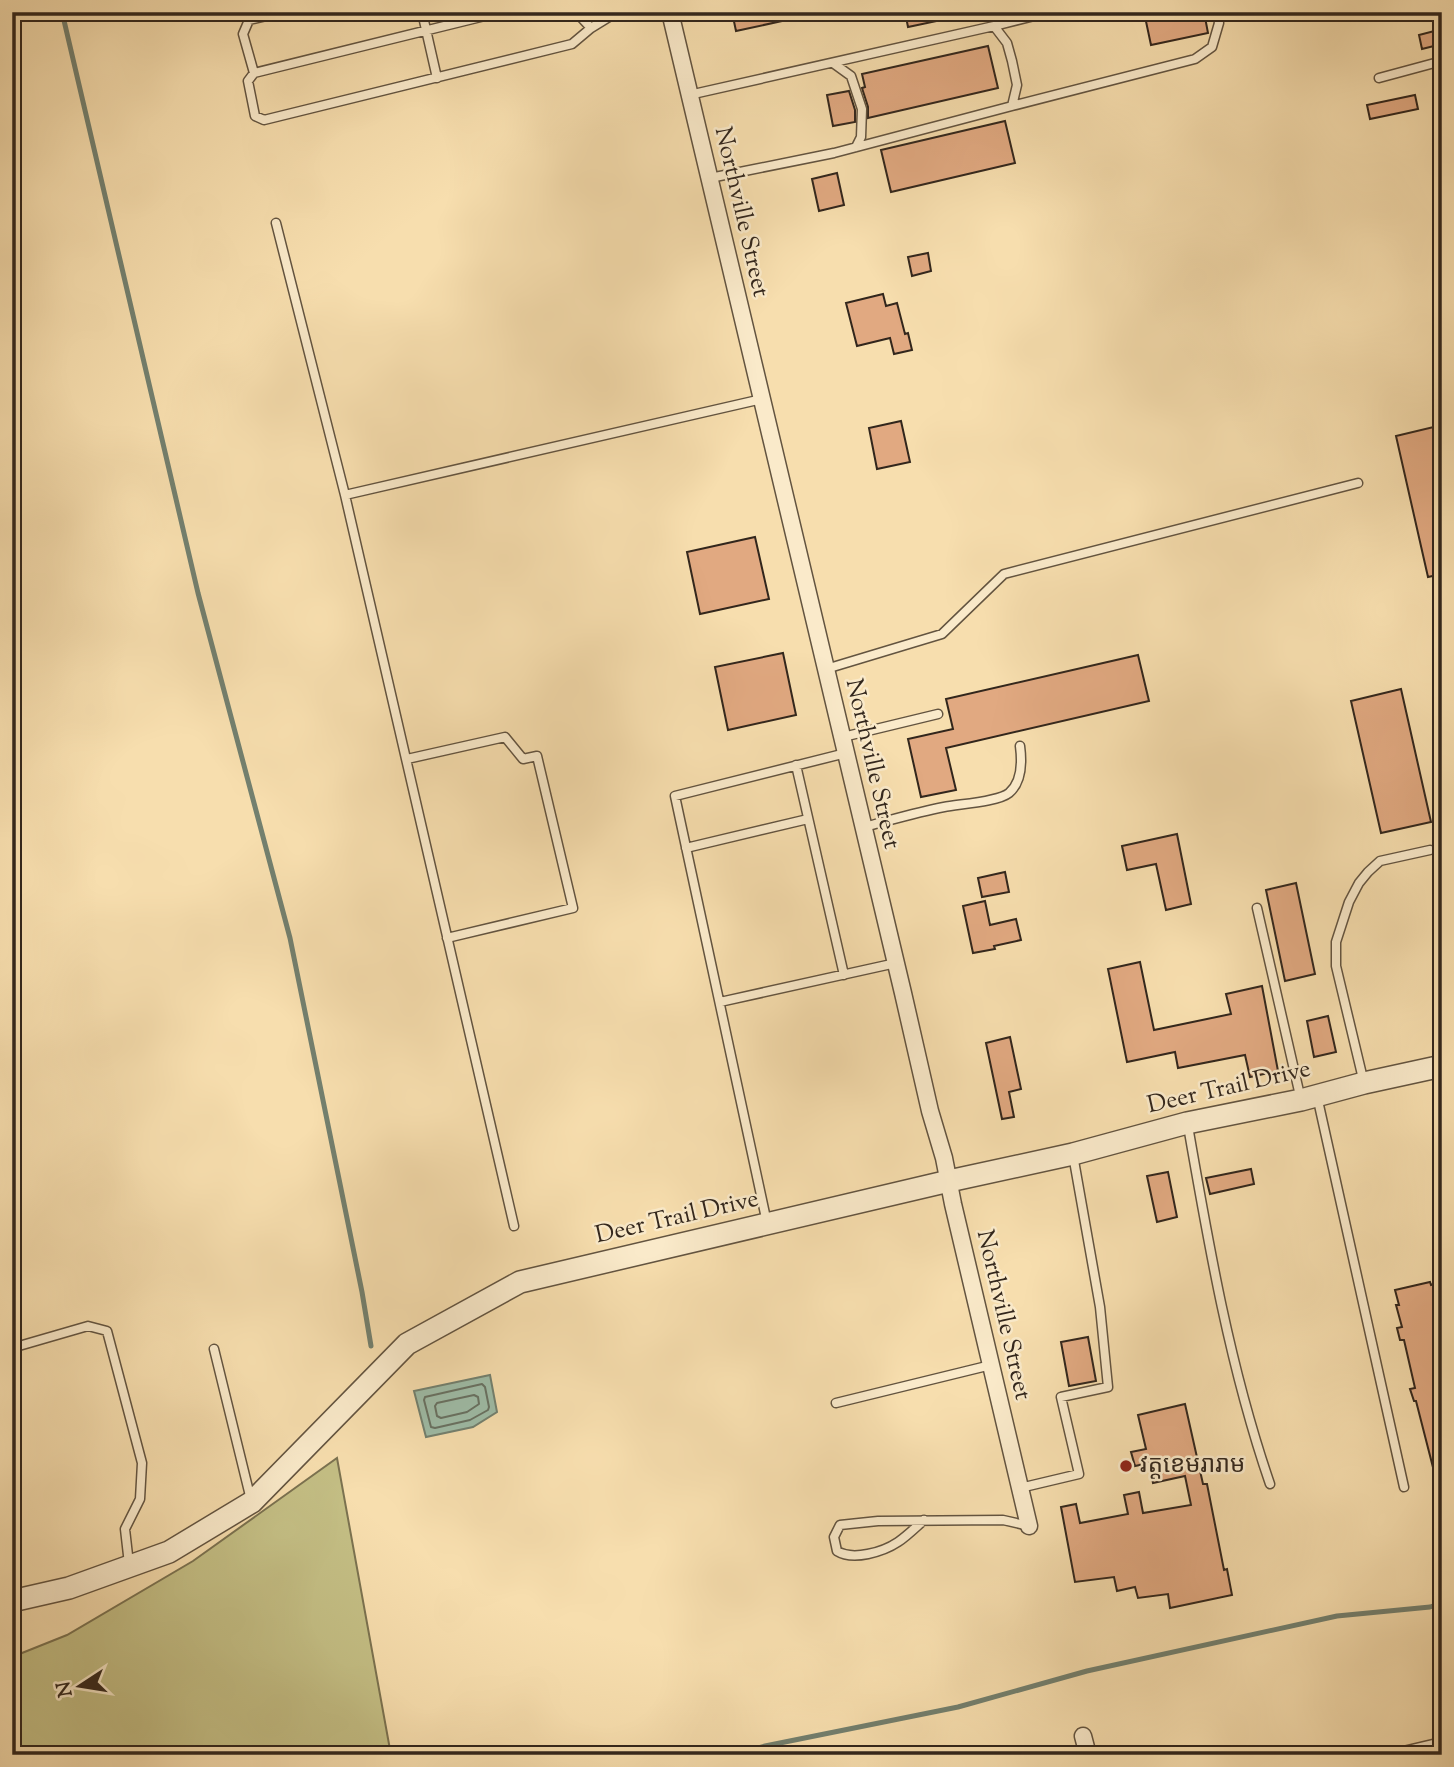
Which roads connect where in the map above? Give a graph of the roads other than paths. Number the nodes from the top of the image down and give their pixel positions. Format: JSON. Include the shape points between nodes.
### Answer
{"nodes":[{"id":1,"x":284,"y":12,"type":"edge"},
{"id":2,"x":422,"y":12,"type":"edge"},
{"id":3,"x":500,"y":12,"type":"edge"},
{"id":4,"x":576,"y":12,"type":"edge"},
{"id":5,"x":617,"y":12,"type":"edge"},
{"id":6,"x":670,"y":12,"type":"edge"},
{"id":7,"x":1050,"y":12,"type":"edge"},
{"id":8,"x":1217,"y":12,"type":"edge"},
{"id":9,"x":994,"y":26,"type":"junction"},
{"id":10,"x":591,"y":28,"type":"junction"},
{"id":11,"x":426,"y":30,"type":"junction"},
{"id":12,"x":1442,"y":61,"type":"edge"},
{"id":13,"x":833,"y":62,"type":"junction"},
{"id":14,"x":254,"y":73,"type":"junction"},
{"id":15,"x":437,"y":78,"type":"junction"},
{"id":16,"x":1379,"y":78,"type":"dead end"},
{"id":17,"x":689,"y":95,"type":"junction"},
{"id":18,"x":1012,"y":106,"type":"junction"},
{"id":19,"x":856,"y":147,"type":"junction"},
{"id":20,"x":710,"y":178,"type":"junction"},
{"id":21,"x":276,"y":223,"type":"dead end"},
{"id":22,"x":762,"y":399,"type":"junction"},
{"id":23,"x":1358,"y":483,"type":"dead end"},
{"id":24,"x":345,"y":495,"type":"junction"},
{"id":25,"x":827,"y":669,"type":"junction"},
{"id":26,"x":938,"y":714,"type":"dead end"},
{"id":27,"x":844,"y":745,"type":"junction"},
{"id":28,"x":1020,"y":746,"type":"dead end"},
{"id":29,"x":407,"y":759,"type":"junction"},
{"id":30,"x":796,"y":765,"type":"junction"},
{"id":31,"x":808,"y":819,"type":"junction"},
{"id":32,"x":864,"y":827,"type":"junction"},
{"id":33,"x":687,"y":848,"type":"junction"},
{"id":34,"x":1430,"y":850,"type":"dead end"},
{"id":35,"x":1257,"y":908,"type":"dead end"},
{"id":36,"x":447,"y":938,"type":"junction"},
{"id":37,"x":896,"y":963,"type":"junction"},
{"id":38,"x":844,"y":975,"type":"junction"},
{"id":39,"x":720,"y":1002,"type":"junction"},
{"id":40,"x":1442,"y":1066,"type":"edge"},
{"id":41,"x":1364,"y":1083,"type":"junction"},
{"id":42,"x":1309,"y":1098,"type":"junction"},
{"id":43,"x":1187,"y":1123,"type":"junction"},
{"id":44,"x":1073,"y":1154,"type":"junction"},
{"id":45,"x":949,"y":1181,"type":"junction"},
{"id":46,"x":767,"y":1223,"type":"junction"},
{"id":47,"x":514,"y":1226,"type":"dead end"},
{"id":48,"x":12,"y":1348,"type":"edge"},
{"id":49,"x":214,"y":1349,"type":"dead end"},
{"id":50,"x":991,"y":1365,"type":"junction"},
{"id":51,"x":836,"y":1403,"type":"dead end"},
{"id":52,"x":1270,"y":1484,"type":"dead end"},
{"id":53,"x":1404,"y":1487,"type":"dead end"},
{"id":54,"x":1020,"y":1488,"type":"junction"},
{"id":55,"x":252,"y":1503,"type":"junction"},
{"id":56,"x":925,"y":1520,"type":"junction"},
{"id":57,"x":1029,"y":1526,"type":"joint"},
{"id":58,"x":129,"y":1567,"type":"junction"},
{"id":59,"x":12,"y":1601,"type":"edge"},
{"id":60,"x":1083,"y":1736,"type":"dead end"},
{"id":61,"x":1442,"y":1746,"type":"edge"},
{"id":62,"x":1088,"y":1755,"type":"edge"},
{"id":63,"x":1404,"y":1755,"type":"edge"}],
"edges":[{"from":1,"to":14,"type":"lane","via":[[249,20],[243,34]]},
{"from":2,"to":11,"type":"lane"},
{"from":3,"to":11,"type":"lane"},
{"from":4,"to":10,"type":"lane"},
{"from":5,"to":10,"type":"lane"},
{"from":6,"to":17,"type":"street","name":"Northville Street"},
{"from":7,"to":9,"type":"lane"},
{"from":8,"to":18,"type":"lane","via":[[1219,23],[1212,47],[1195,60]]},
{"from":9,"to":13,"type":"lane"},
{"from":9,"to":18,"type":"lane","via":[[1007,43],[1012,61],[1017,85]]},
{"from":10,"to":15,"type":"lane","via":[[572,44]]},
{"from":11,"to":14,"type":"lane"},
{"from":11,"to":15,"type":"lane"},
{"from":12,"to":16,"type":"lane"},
{"from":13,"to":17,"type":"lane"},
{"from":13,"to":19,"type":"lane","via":[[851,76],[862,109]]},
{"from":14,"to":15,"type":"lane","via":[[248,81],[255,116],[264,120]]},
{"from":17,"to":20,"type":"street","name":"Northville Street"},
{"from":18,"to":19,"type":"lane"},
{"from":19,"to":20,"type":"lane"},
{"from":20,"to":22,"type":"street","name":"Northville Street"},
{"from":21,"to":24,"type":"lane"},
{"from":22,"to":24,"type":"lane"},
{"from":22,"to":25,"type":"street","name":"Northville Street"},
{"from":23,"to":25,"type":"lane","via":[[1004,575],[942,634]]},
{"from":24,"to":29,"type":"lane"},
{"from":25,"to":27,"type":"street","name":"Northville Street"},
{"from":26,"to":27,"type":"lane"},
{"from":27,"to":30,"type":"lane"},
{"from":27,"to":32,"type":"street","name":"Northville Street"},
{"from":28,"to":32,"type":"lane","via":[[1022,761],[1009,793]]},
{"from":29,"to":36,"type":"lane"},
{"from":29,"to":36,"type":"lane","via":[[505,737],[523,759],[537,756],[573,908]]},
{"from":30,"to":31,"type":"lane"},
{"from":30,"to":33,"type":"lane","via":[[675,796]]},
{"from":31,"to":33,"type":"lane"},
{"from":31,"to":38,"type":"lane"},
{"from":32,"to":37,"type":"street","name":"Northville Street"},
{"from":33,"to":39,"type":"lane"},
{"from":34,"to":41,"type":"lane","via":[[1380,861],[1368,872],[1349,902],[1336,942],[1336,966]]},
{"from":35,"to":42,"type":"lane"},
{"from":36,"to":47,"type":"lane"},
{"from":37,"to":38,"type":"lane"},
{"from":37,"to":45,"type":"street","name":"Northville Street"},
{"from":38,"to":39,"type":"lane"},
{"from":39,"to":46,"type":"lane"},
{"from":40,"to":41,"type":"street","name":"Deer Trail Drive"},
{"from":41,"to":42,"type":"street","name":"Deer Trail Drive"},
{"from":42,"to":43,"type":"street","name":"Deer Trail Drive"},
{"from":42,"to":53,"type":"lane"},
{"from":43,"to":44,"type":"street","name":"Deer Trail Drive"},
{"from":43,"to":52,"type":"lane","via":[[1217,1288]]},
{"from":44,"to":45,"type":"street","name":"Deer Trail Drive"},
{"from":44,"to":54,"type":"lane","via":[[1100,1307],[1108,1387],[1061,1397],[1079,1474]]},
{"from":45,"to":46,"type":"street","name":"Deer Trail Drive"},
{"from":45,"to":50,"type":"street","name":"Northville Street"},
{"from":46,"to":55,"type":"street","name":"Deer Trail Drive","via":[[520,1282],[408,1344]]},
{"from":48,"to":58,"type":"lane","via":[[88,1326],[107,1331],[142,1462],[140,1499],[125,1529]]},
{"from":49,"to":55,"type":"lane"},
{"from":50,"to":51,"type":"lane"},
{"from":50,"to":54,"type":"street","name":"Northville Street"},
{"from":54,"to":57,"type":"street","name":"Northville Street"},
{"from":55,"to":58,"type":"street","name":"Deer Trail Drive","via":[[169,1552]]},
{"from":56,"to":56,"type":"lane","via":[[840,1525],[834,1537],[844,1555],[864,1556],[897,1543]]},
{"from":56,"to":57,"type":"lane","via":[[1003,1520]]},
{"from":58,"to":59,"type":"street","name":"Deer Trail Drive"},
{"from":60,"to":62,"type":"street"},
{"from":61,"to":63,"type":"street"}]}
